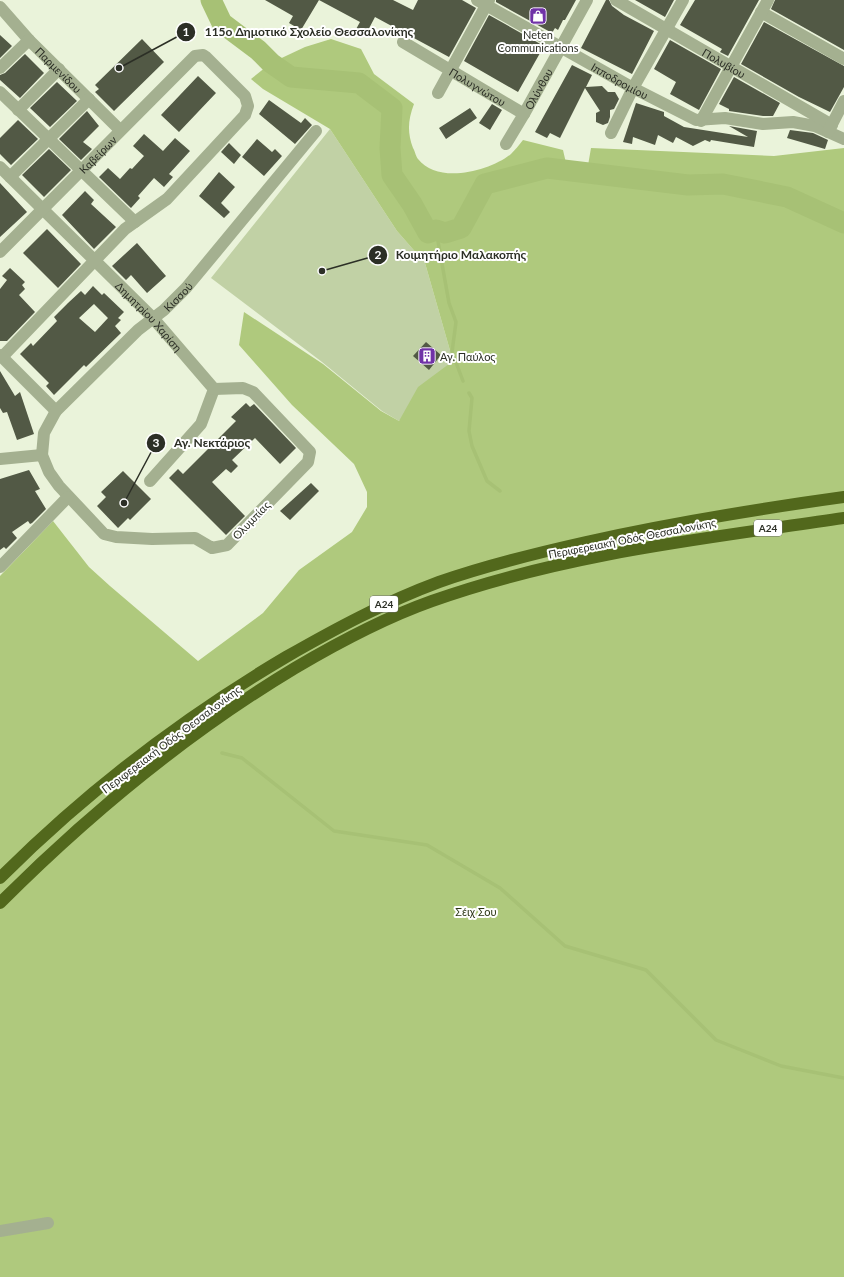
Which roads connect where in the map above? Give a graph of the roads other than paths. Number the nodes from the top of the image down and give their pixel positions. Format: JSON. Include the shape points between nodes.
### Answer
{"nodes":[{"id":1,"x":587,"y":0,"type":"edge"},
{"id":2,"x":616,"y":0,"type":"edge"},
{"id":3,"x":683,"y":0,"type":"edge"},
{"id":4,"x":768,"y":0,"type":"edge"},
{"id":5,"x":484,"y":2,"type":"edge"},
{"id":6,"x":0,"y":7,"type":"edge"},
{"id":7,"x":760,"y":12,"type":"junction"},
{"id":8,"x":667,"y":29,"type":"junction"},
{"id":9,"x":29,"y":40,"type":"junction"},
{"id":10,"x":402,"y":42,"type":"dead end"},
{"id":11,"x":560,"y":48,"type":"junction"},
{"id":12,"x":844,"y":60,"type":"edge"},
{"id":13,"x":731,"y":67,"type":"junction"},
{"id":14,"x":0,"y":68,"type":"edge"},
{"id":15,"x":59,"y":69,"type":"junction"},
{"id":16,"x":450,"y":70,"type":"junction"},
{"id":17,"x":633,"y":88,"type":"junction"},
{"id":18,"x":0,"y":92,"type":"edge"},
{"id":19,"x":438,"y":93,"type":"dead end"},
{"id":20,"x":89,"y":99,"type":"junction"},
{"id":21,"x":844,"y":101,"type":"edge"},
{"id":22,"x":18,"y":110,"type":"junction"},
{"id":23,"x":524,"y":114,"type":"junction"},
{"id":24,"x":701,"y":121,"type":"junction"},
{"id":25,"x":830,"y":129,"type":"junction"},
{"id":26,"x":120,"y":130,"type":"junction"},
{"id":27,"x":316,"y":131,"type":"dead end"},
{"id":28,"x":610,"y":133,"type":"dead end"},
{"id":29,"x":48,"y":139,"type":"junction"},
{"id":30,"x":844,"y":139,"type":"edge"},
{"id":31,"x":506,"y":144,"type":"dead end"},
{"id":32,"x":0,"y":167,"type":"edge"},
{"id":33,"x":81,"y":170,"type":"junction"},
{"id":34,"x":10,"y":177,"type":"junction"},
{"id":35,"x":42,"y":210,"type":"junction"},
{"id":36,"x":135,"y":222,"type":"junction"},
{"id":37,"x":0,"y":252,"type":"edge"},
{"id":38,"x":94,"y":260,"type":"junction"},
{"id":39,"x":154,"y":318,"type":"junction"},
{"id":40,"x":1,"y":356,"type":"edge"},
{"id":41,"x":214,"y":389,"type":"junction"},
{"id":42,"x":56,"y":411,"type":"junction"},
{"id":43,"x":42,"y":455,"type":"junction"},
{"id":44,"x":0,"y":459,"type":"edge"},
{"id":45,"x":150,"y":481,"type":"dead end"},
{"id":46,"x":68,"y":497,"type":"junction"},
{"id":47,"x":844,"y":497,"type":"edge"},
{"id":48,"x":844,"y":518,"type":"edge"},
{"id":49,"x":0,"y":567,"type":"edge"},
{"id":50,"x":0,"y":878,"type":"edge"},
{"id":51,"x":0,"y":903,"type":"edge"},
{"id":52,"x":48,"y":1223,"type":"dead end"},
{"id":53,"x":0,"y":1230,"type":"edge"}],
"edges":[{"from":1,"to":11,"type":"street","name":"Ολύνθου"},
{"from":2,"to":8,"type":"street","name":"Πολυβίου"},
{"from":3,"to":8,"type":"street"},
{"from":4,"to":7,"type":"street"},
{"from":5,"to":11,"type":"street","name":"Ιπποδρομίου"},
{"from":5,"to":16,"type":"street"},
{"from":6,"to":9,"type":"street","name":"Παρμενίδου"},
{"from":7,"to":12,"type":"street"},
{"from":7,"to":13,"type":"street"},
{"from":8,"to":13,"type":"street","name":"Πολυβίου"},
{"from":8,"to":17,"type":"street"},
{"from":9,"to":14,"type":"street"},
{"from":9,"to":15,"type":"street","name":"Παρμενίδου"},
{"from":10,"to":16,"type":"street","name":"Πολυγνώτου"},
{"from":11,"to":17,"type":"street","name":"Ιπποδρομίου"},
{"from":11,"to":23,"type":"street","name":"Ολύνθου"},
{"from":13,"to":24,"type":"street"},
{"from":13,"to":25,"type":"street","name":"Πολυβίου"},
{"from":15,"to":20,"type":"street","name":"Παρμενίδου"},
{"from":15,"to":22,"type":"street"},
{"from":16,"to":19,"type":"street"},
{"from":16,"to":23,"type":"street","name":"Πολυγνώτου"},
{"from":17,"to":24,"type":"street","name":"Ιπποδρομίου"},
{"from":17,"to":28,"type":"street"},
{"from":18,"to":22,"type":"street"},
{"from":20,"to":26,"type":"street","name":"Παρμενίδου"},
{"from":20,"to":29,"type":"street"},
{"from":21,"to":25,"type":"street"},
{"from":22,"to":29,"type":"street"},
{"from":23,"to":31,"type":"street"},
{"from":24,"to":25,"type":"street","via":[[725,118],[763,124],[793,122]]},
{"from":25,"to":30,"type":"street"},
{"from":26,"to":33,"type":"street","name":"Καβείρων"},
{"from":26,"to":36,"type":"street","name":"Καβείρων","via":[[195,56],[199,55],[206,57],[243,93],[247,102],[245,115],[167,198]]},
{"from":27,"to":39,"type":"street","name":"Κισσού","via":[[199,275]]},
{"from":29,"to":33,"type":"street"},
{"from":29,"to":34,"type":"street"},
{"from":32,"to":34,"type":"street","name":"Δημητρίου Χαρίση"},
{"from":33,"to":35,"type":"street","name":"Καβείρων"},
{"from":33,"to":36,"type":"street"},
{"from":34,"to":35,"type":"street","name":"Δημητρίου Χαρίση"},
{"from":35,"to":37,"type":"street","name":"Καβείρων"},
{"from":35,"to":38,"type":"street","name":"Δημητρίου Χαρίση"},
{"from":36,"to":38,"type":"street"},
{"from":38,"to":39,"type":"street","name":"Δημητρίου Χαρίση"},
{"from":38,"to":40,"type":"street"},
{"from":39,"to":41,"type":"street","name":"Δημητρίου Χαρίση"},
{"from":39,"to":42,"type":"street","name":"Κισσού","via":[[127,340]]},
{"from":40,"to":42,"type":"street"},
{"from":41,"to":45,"type":"street","via":[[201,424]]},
{"from":41,"to":46,"type":"street","name":"Ολυμπίας","via":[[243,388],[253,392],[310,452],[308,462],[227,545],[212,548],[195,538],[152,539],[108,535],[99,530]]},
{"from":42,"to":43,"type":"street","name":"Κισσού","via":[[44,433]]},
{"from":43,"to":44,"type":"street"},
{"from":43,"to":46,"type":"street","name":"Ολυμπίας","via":[[54,479]]},
{"from":46,"to":49,"type":"street"},
{"from":47,"to":50,"type":"highway","name":"Περιφερειακή Οδός Θεσσαλονίκης","number":"Α24","via":[[724,514],[562,548],[466,573],[384,605],[262,671],[172,730],[89,795]]},
{"from":48,"to":51,"type":"highway","name":"Περιφερειακή Οδός Θεσσαλονίκης","number":"Α24","via":[[737,532],[590,557],[473,587],[396,615],[338,642],[246,698],[102,808]]},
{"from":52,"to":53,"type":"street"}]}
